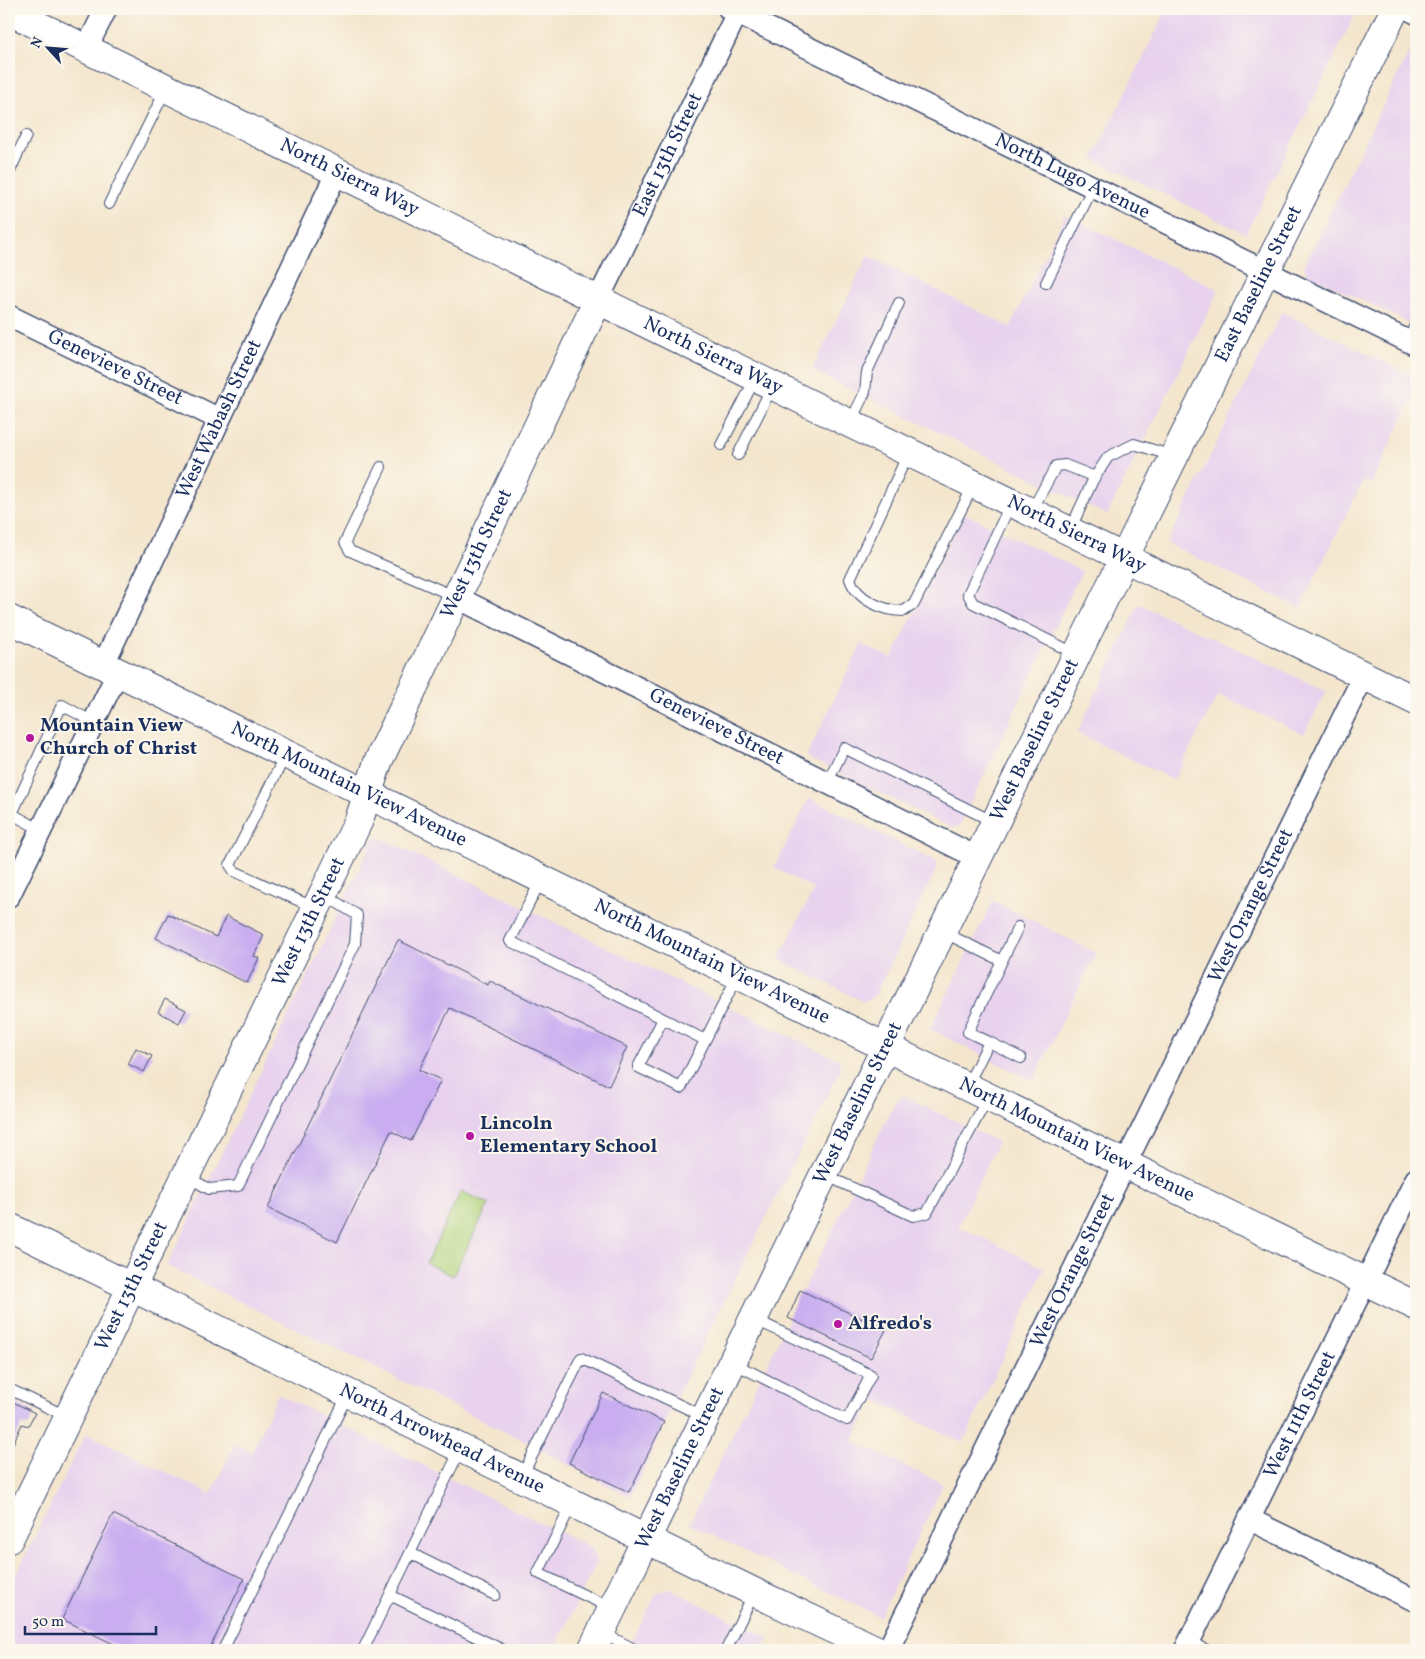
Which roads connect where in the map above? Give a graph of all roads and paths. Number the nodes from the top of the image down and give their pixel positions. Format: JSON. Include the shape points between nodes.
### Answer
{"nodes":[{"id":1,"x":106,"y":9,"type":"edge"},
{"id":2,"x":1395,"y":9,"type":"edge"},
{"id":3,"x":1408,"y":9,"type":"edge"},
{"id":4,"x":735,"y":10,"type":"edge"},
{"id":5,"x":9,"y":11,"type":"edge"},
{"id":6,"x":1416,"y":13,"type":"edge"},
{"id":7,"x":86,"y":49,"type":"junction"},
{"id":8,"x":166,"y":88,"type":"junction"},
{"id":9,"x":26,"y":136,"type":"dead end"},
{"id":10,"x":337,"y":172,"type":"junction"},
{"id":11,"x":9,"y":174,"type":"edge"},
{"id":12,"x":1093,"y":187,"type":"junction"},
{"id":13,"x":109,"y":204,"type":"dead end"},
{"id":14,"x":1265,"y":272,"type":"junction"},
{"id":15,"x":1046,"y":282,"type":"dead end"},
{"id":16,"x":598,"y":300,"type":"junction"},
{"id":17,"x":899,"y":303,"type":"dead end"},
{"id":18,"x":9,"y":316,"type":"edge"},
{"id":19,"x":1414,"y":337,"type":"edge"},
{"id":20,"x":764,"y":382,"type":"junction"},
{"id":21,"x":219,"y":419,"type":"junction"},
{"id":22,"x":849,"y":424,"type":"junction"},
{"id":23,"x":721,"y":445,"type":"dead end"},
{"id":24,"x":909,"y":453,"type":"junction"},
{"id":25,"x":738,"y":455,"type":"dead end"},
{"id":26,"x":1174,"y":456,"type":"junction"},
{"id":27,"x":381,"y":467,"type":"dead end"},
{"id":28,"x":1095,"y":477,"type":"junction"},
{"id":29,"x":973,"y":485,"type":"junction"},
{"id":30,"x":1021,"y":508,"type":"junction"},
{"id":31,"x":1069,"y":532,"type":"junction"},
{"id":32,"x":1124,"y":558,"type":"junction"},
{"id":33,"x":456,"y":597,"type":"junction"},
{"id":34,"x":9,"y":619,"type":"edge"},
{"id":35,"x":1077,"y":654,"type":"junction"},
{"id":36,"x":110,"y":668,"type":"junction"},
{"id":37,"x":1364,"y":675,"type":"junction"},
{"id":38,"x":1416,"y":701,"type":"edge"},
{"id":39,"x":93,"y":722,"type":"junction"},
{"id":40,"x":286,"y":754,"type":"junction"},
{"id":41,"x":827,"y":783,"type":"junction"},
{"id":42,"x":367,"y":794,"type":"junction"},
{"id":43,"x":10,"y":813,"type":"edge"},
{"id":44,"x":995,"y":822,"type":"junction"},
{"id":45,"x":41,"y":830,"type":"junction"},
{"id":46,"x":978,"y":858,"type":"junction"},
{"id":47,"x":14,"y":872,"type":"edge"},
{"id":48,"x":541,"y":879,"type":"junction"},
{"id":49,"x":9,"y":896,"type":"edge"},
{"id":50,"x":319,"y":902,"type":"junction"},
{"id":51,"x":1018,"y":927,"type":"dead end"},
{"id":52,"x":942,"y":932,"type":"junction"},
{"id":53,"x":1002,"y":961,"type":"junction"},
{"id":54,"x":738,"y":976,"type":"junction"},
{"id":55,"x":663,"y":1019,"type":"junction"},
{"id":56,"x":705,"y":1040,"type":"junction"},
{"id":57,"x":988,"y":1042,"type":"junction"},
{"id":58,"x":886,"y":1048,"type":"junction"},
{"id":59,"x":1021,"y":1058,"type":"dead end"},
{"id":60,"x":977,"y":1092,"type":"junction"},
{"id":61,"x":1126,"y":1164,"type":"junction"},
{"id":62,"x":824,"y":1175,"type":"junction"},
{"id":63,"x":185,"y":1176,"type":"junction"},
{"id":64,"x":1416,"y":1179,"type":"edge"},
{"id":65,"x":9,"y":1227,"type":"edge"},
{"id":66,"x":1367,"y":1282,"type":"junction"},
{"id":67,"x":132,"y":1286,"type":"junction"},
{"id":68,"x":1416,"y":1306,"type":"edge"},
{"id":69,"x":753,"y":1319,"type":"junction"},
{"id":70,"x":732,"y":1362,"type":"junction"},
{"id":71,"x":9,"y":1389,"type":"edge"},
{"id":72,"x":348,"y":1393,"type":"junction"},
{"id":73,"x":68,"y":1417,"type":"junction"},
{"id":74,"x":706,"y":1418,"type":"junction"},
{"id":75,"x":460,"y":1449,"type":"junction"},
{"id":76,"x":521,"y":1478,"type":"junction"},
{"id":77,"x":572,"y":1503,"type":"junction"},
{"id":78,"x":1249,"y":1519,"type":"junction"},
{"id":79,"x":9,"y":1539,"type":"edge"},
{"id":80,"x":646,"y":1539,"type":"junction"},
{"id":81,"x":410,"y":1553,"type":"junction"},
{"id":82,"x":754,"y":1592,"type":"junction"},
{"id":83,"x":390,"y":1595,"type":"junction"},
{"id":84,"x":495,"y":1595,"type":"dead end"},
{"id":85,"x":1416,"y":1601,"type":"edge"},
{"id":86,"x":602,"y":1630,"type":"edge"},
{"id":87,"x":1193,"y":1648,"type":"edge"},
{"id":88,"x":223,"y":1650,"type":"edge"},
{"id":89,"x":363,"y":1650,"type":"edge"},
{"id":90,"x":503,"y":1650,"type":"edge"},
{"id":91,"x":636,"y":1650,"type":"edge"},
{"id":92,"x":726,"y":1650,"type":"edge"},
{"id":93,"x":877,"y":1650,"type":"edge"},
{"id":94,"x":888,"y":1650,"type":"edge"}],
"edges":[{"from":1,"to":7,"type":"street"},
{"from":2,"to":14,"type":"street","name":"East Baseline Street"},
{"from":3,"to":6,"type":"street"},
{"from":4,"to":12,"type":"street","name":"North Lugo Avenue"},
{"from":4,"to":16,"type":"street","name":"East 13th Street"},
{"from":5,"to":7,"type":"street","name":"North Sierra Way"},
{"from":7,"to":8,"type":"street","name":"North Sierra Way"},
{"from":8,"to":10,"type":"street","name":"North Sierra Way"},
{"from":8,"to":13,"type":"lane"},
{"from":9,"to":11,"type":"lane"},
{"from":10,"to":16,"type":"street","name":"North Sierra Way"},
{"from":10,"to":21,"type":"street","name":"West Wabash Street"},
{"from":12,"to":14,"type":"street","name":"North Lugo Avenue"},
{"from":12,"to":15,"type":"lane"},
{"from":14,"to":19,"type":"street","name":"North Lugo Avenue"},
{"from":14,"to":26,"type":"street","name":"East Baseline Street"},
{"from":16,"to":20,"type":"street","name":"North Sierra Way"},
{"from":16,"to":33,"type":"street","name":"West 13th Street"},
{"from":17,"to":22,"type":"lane","via":[[868,372],[865,392]]},
{"from":18,"to":21,"type":"street","name":"Genevieve Street"},
{"from":20,"to":22,"type":"street","name":"North Sierra Way"},
{"from":20,"to":23,"type":"lane"},
{"from":20,"to":25,"type":"lane"},
{"from":21,"to":36,"type":"street","name":"West Wabash Street"},
{"from":22,"to":24,"type":"street","name":"North Sierra Way"},
{"from":24,"to":29,"type":"street","name":"North Sierra Way"},
{"from":24,"to":29,"type":"lane","via":[[850,579],[859,593],[886,610],[904,611],[914,604]]},
{"from":26,"to":28,"type":"lane","via":[[1134,444],[1108,457]]},
{"from":26,"to":32,"type":"street","name":"East Baseline Street"},
{"from":27,"to":33,"type":"lane","via":[[345,542],[350,551]]},
{"from":28,"to":30,"type":"lane","via":[[1065,465],[1056,466]]},
{"from":28,"to":31,"type":"lane"},
{"from":29,"to":30,"type":"street","name":"North Sierra Way"},
{"from":30,"to":31,"type":"street","name":"North Sierra Way"},
{"from":30,"to":35,"type":"lane","via":[[968,594],[973,603]]},
{"from":31,"to":32,"type":"street","name":"North Sierra Way"},
{"from":32,"to":35,"type":"street","name":"West Baseline Street"},
{"from":32,"to":37,"type":"street","name":"North Sierra Way"},
{"from":33,"to":41,"type":"street","name":"Genevieve Street"},
{"from":33,"to":42,"type":"street","name":"West 13th Street","via":[[378,762]]},
{"from":34,"to":36,"type":"street","name":"North Mountain View Avenue"},
{"from":35,"to":44,"type":"street","name":"West Baseline Street"},
{"from":36,"to":39,"type":"street","name":"West Wabash Street"},
{"from":36,"to":40,"type":"street","name":"North Mountain View Avenue"},
{"from":37,"to":38,"type":"street","name":"North Sierra Way"},
{"from":37,"to":61,"type":"street","name":"West Orange Street"},
{"from":39,"to":43,"type":"lane","via":[[62,706]]},
{"from":39,"to":45,"type":"street","name":"West Wabash Street"},
{"from":40,"to":42,"type":"street","name":"North Mountain View Avenue"},
{"from":40,"to":50,"type":"lane","via":[[230,865],[234,871]]},
{"from":41,"to":44,"type":"lane","via":[[844,748]]},
{"from":41,"to":46,"type":"street","name":"Genevieve Street"},
{"from":42,"to":48,"type":"street","name":"North Mountain View Avenue"},
{"from":42,"to":50,"type":"street","name":"West 13th Street","via":[[359,820]]},
{"from":43,"to":45,"type":"lane"},
{"from":44,"to":46,"type":"street","name":"West Baseline Street"},
{"from":45,"to":47,"type":"street","name":"West Wabash Street"},
{"from":46,"to":52,"type":"street","name":"West Baseline Street"},
{"from":47,"to":49,"type":"street","name":"West Wabash Street"},
{"from":48,"to":54,"type":"street","name":"North Mountain View Avenue"},
{"from":48,"to":55,"type":"lane","via":[[510,941]]},
{"from":50,"to":63,"type":"street","name":"West 13th Street"},
{"from":50,"to":63,"type":"lane","via":[[357,915],[355,944],[238,1186],[209,1189]]},
{"from":51,"to":53,"type":"lane"},
{"from":52,"to":53,"type":"lane"},
{"from":52,"to":58,"type":"street","name":"West Baseline Street"},
{"from":53,"to":57,"type":"lane","via":[[968,1032]]},
{"from":54,"to":56,"type":"lane"},
{"from":54,"to":58,"type":"street","name":"North Mountain View Avenue"},
{"from":55,"to":56,"type":"lane"},
{"from":55,"to":56,"type":"lane","via":[[638,1067],[681,1088]]},
{"from":57,"to":59,"type":"lane"},
{"from":57,"to":60,"type":"lane"},
{"from":58,"to":60,"type":"street","name":"North Mountain View Avenue"},
{"from":58,"to":62,"type":"street","name":"West Baseline Street"},
{"from":60,"to":61,"type":"street","name":"North Mountain View Avenue"},
{"from":60,"to":62,"type":"lane","via":[[927,1213],[913,1216]]},
{"from":61,"to":66,"type":"street","name":"North Mountain View Avenue"},
{"from":61,"to":94,"type":"street","name":"West Orange Street"},
{"from":62,"to":69,"type":"street","name":"West Baseline Street"},
{"from":63,"to":67,"type":"street","name":"West 13th Street"},
{"from":64,"to":66,"type":"street","name":"West 11th Street"},
{"from":65,"to":67,"type":"street","name":"North Arrowhead Avenue"},
{"from":66,"to":68,"type":"street","name":"North Mountain View Avenue"},
{"from":66,"to":78,"type":"street","name":"West 11th Street"},
{"from":67,"to":72,"type":"street","name":"North Arrowhead Avenue"},
{"from":67,"to":73,"type":"street","name":"West 13th Street"},
{"from":69,"to":70,"type":"street","name":"West Baseline Street"},
{"from":69,"to":70,"type":"lane","via":[[871,1375],[847,1420]]},
{"from":70,"to":74,"type":"street","name":"West Baseline Street"},
{"from":71,"to":73,"type":"lane"},
{"from":72,"to":75,"type":"street","name":"North Arrowhead Avenue"},
{"from":72,"to":88,"type":"lane"},
{"from":73,"to":79,"type":"street","name":"West 13th Street"},
{"from":74,"to":76,"type":"lane","via":[[582,1358]]},
{"from":74,"to":80,"type":"street","name":"West Baseline Street"},
{"from":75,"to":76,"type":"street","name":"North Arrowhead Avenue"},
{"from":75,"to":81,"type":"lane"},
{"from":76,"to":77,"type":"street","name":"North Arrowhead Avenue"},
{"from":77,"to":80,"type":"street","name":"North Arrowhead Avenue"},
{"from":77,"to":86,"type":"lane","via":[[538,1573]]},
{"from":78,"to":85,"type":"street"},
{"from":78,"to":87,"type":"street","name":"West 11th Street"},
{"from":80,"to":82,"type":"street","name":"North Arrowhead Avenue"},
{"from":80,"to":86,"type":"street","name":"West Baseline Street"},
{"from":81,"to":83,"type":"lane"},
{"from":81,"to":84,"type":"lane"},
{"from":82,"to":92,"type":"lane"},
{"from":82,"to":93,"type":"street","name":"North Arrowhead Avenue"},
{"from":83,"to":89,"type":"lane"},
{"from":83,"to":90,"type":"lane"},
{"from":86,"to":91,"type":"lane"}]}
